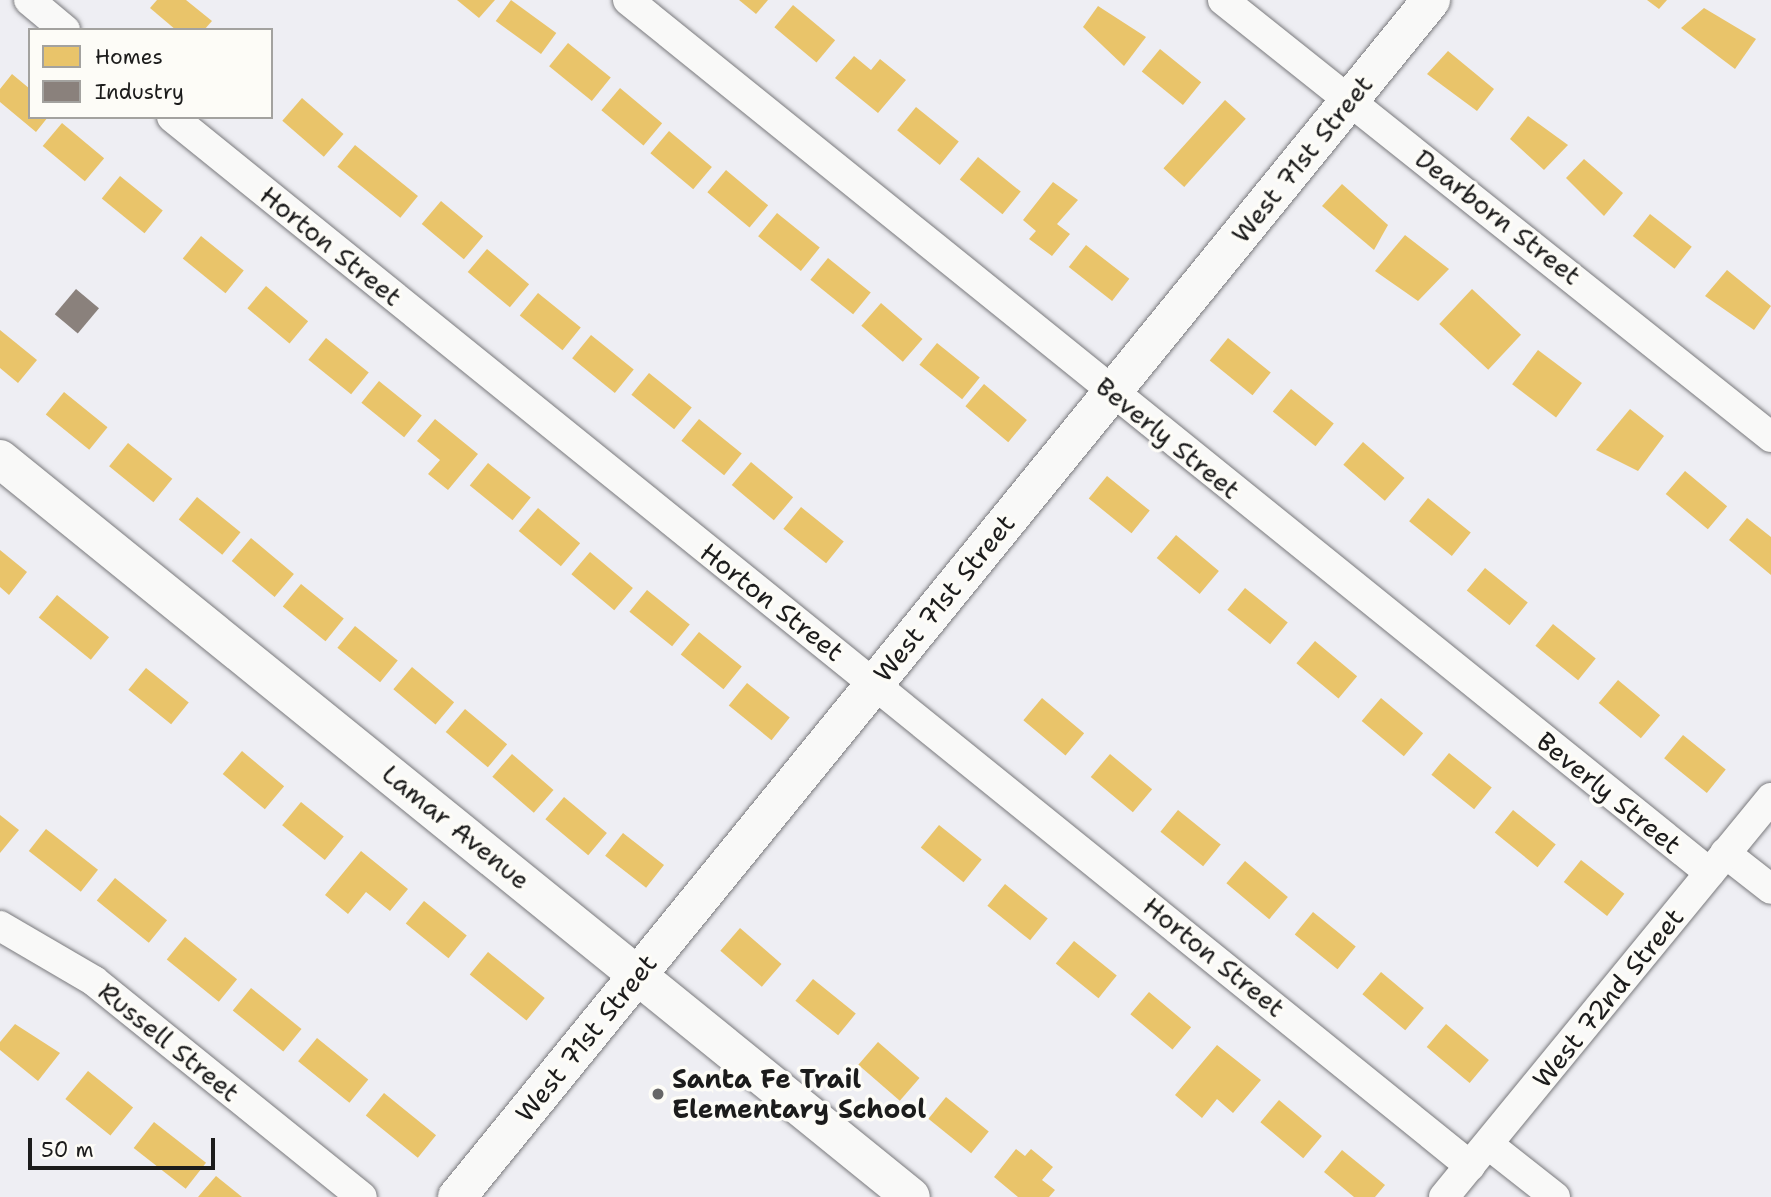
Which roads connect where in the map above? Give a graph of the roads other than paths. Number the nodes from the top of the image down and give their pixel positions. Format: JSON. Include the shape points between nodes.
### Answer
{"nodes":[{"id":1,"x":29,"y":0,"type":"edge"},
{"id":2,"x":628,"y":0,"type":"edge"},
{"id":3,"x":1223,"y":0,"type":"edge"},
{"id":4,"x":1431,"y":0,"type":"edge"},
{"id":5,"x":63,"y":28,"type":"edge"},
{"id":6,"x":1349,"y":100,"type":"junction"},
{"id":7,"x":174,"y":119,"type":"edge"},
{"id":8,"x":1113,"y":391,"type":"junction"},
{"id":9,"x":1771,"y":437,"type":"edge"},
{"id":10,"x":0,"y":459,"type":"edge"},
{"id":11,"x":874,"y":684,"type":"junction"},
{"id":12,"x":1771,"y":798,"type":"edge"},
{"id":13,"x":1718,"y":863,"type":"junction"},
{"id":14,"x":1771,"y":889,"type":"edge"},
{"id":15,"x":0,"y":926,"type":"edge"},
{"id":16,"x":638,"y":974,"type":"junction"},
{"id":17,"x":1479,"y":1155,"type":"junction"},
{"id":18,"x":362,"y":1197,"type":"edge"},
{"id":19,"x":457,"y":1197,"type":"edge"},
{"id":20,"x":911,"y":1197,"type":"edge"},
{"id":21,"x":1444,"y":1197,"type":"edge"},
{"id":22,"x":1555,"y":1197,"type":"edge"}],
"edges":[{"from":1,"to":5,"type":"street"},
{"from":2,"to":8,"type":"street","name":"Beverly Street"},
{"from":3,"to":6,"type":"street","name":"Dearborn Street"},
{"from":4,"to":6,"type":"street","name":"West 71st Street"},
{"from":6,"to":8,"type":"street","name":"West 71st Street"},
{"from":6,"to":9,"type":"street","name":"Dearborn Street"},
{"from":7,"to":11,"type":"street","name":"Horton Street"},
{"from":8,"to":11,"type":"street","name":"West 71st Street"},
{"from":8,"to":13,"type":"street","name":"Beverly Street"},
{"from":10,"to":16,"type":"street","name":"Lamar Avenue"},
{"from":11,"to":16,"type":"street","name":"West 71st Street"},
{"from":11,"to":17,"type":"street","name":"Horton Street"},
{"from":12,"to":13,"type":"street","name":"West 72nd Street"},
{"from":13,"to":14,"type":"street","name":"Beverly Street"},
{"from":13,"to":17,"type":"street","name":"West 72nd Street"},
{"from":15,"to":18,"type":"street","name":"Russell Street","via":[[94,981]]},
{"from":16,"to":19,"type":"street","name":"West 71st Street"},
{"from":16,"to":20,"type":"street","name":"Lamar Avenue"},
{"from":17,"to":21,"type":"street","name":"West 72nd Street"},
{"from":17,"to":22,"type":"street","name":"Horton Street"}]}
